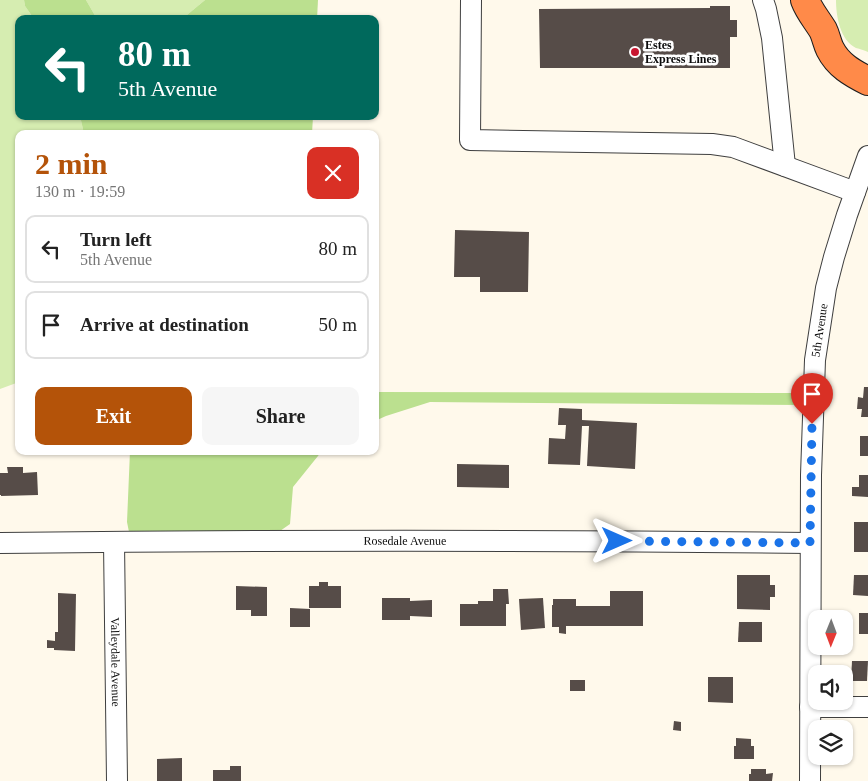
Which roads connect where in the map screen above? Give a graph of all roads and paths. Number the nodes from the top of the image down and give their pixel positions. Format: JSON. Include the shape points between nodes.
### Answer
{"nodes":[{"id":1,"x":471,"y":0,"type":"edge"},
{"id":2,"x":763,"y":0,"type":"edge"},
{"id":3,"x":805,"y":0,"type":"edge"},
{"id":4,"x":824,"y":0,"type":"edge"},
{"id":5,"x":824,"y":33,"type":"junction"},
{"id":6,"x":868,"y":81,"type":"edge"},
{"id":7,"x":868,"y":156,"type":"edge"},
{"id":8,"x":785,"y":166,"type":"junction"},
{"id":9,"x":861,"y":184,"type":"edge"},
{"id":10,"x":114,"y":542,"type":"junction"},
{"id":11,"x":0,"y":543,"type":"edge"},
{"id":12,"x":810,"y":543,"type":"junction"},
{"id":13,"x":810,"y":665,"type":"edge"},
{"id":14,"x":853,"y":707,"type":"edge"},
{"id":15,"x":868,"y":707,"type":"edge"},
{"id":16,"x":810,"y":710,"type":"edge"},
{"id":17,"x":117,"y":781,"type":"edge"},
{"id":18,"x":810,"y":781,"type":"edge"}],
"edges":[{"from":1,"to":8,"type":"street","via":[[470,140],[712,144],[733,147]]},
{"from":2,"to":8,"type":"street","via":[[772,38]]},
{"from":3,"to":5,"type":"highway"},
{"from":4,"to":5,"type":"highway"},
{"from":5,"to":6,"type":"highway","via":[[840,63]]},
{"from":7,"to":9,"type":"street","name":"5th Avenue"},
{"from":8,"to":9,"type":"street"},
{"from":9,"to":12,"type":"street","name":"5th Avenue","via":[[840,235],[826,288],[815,360]]},
{"from":10,"to":11,"type":"street","name":"Rosedale Avenue"},
{"from":10,"to":12,"type":"street","name":"Rosedale Avenue","via":[[474,540]]},
{"from":10,"to":17,"type":"street","name":"Valleydale Avenue"},
{"from":12,"to":13,"type":"street","name":"5th Avenue"},
{"from":14,"to":15,"type":"street"},
{"from":16,"to":18,"type":"street","name":"5th Avenue"}]}
